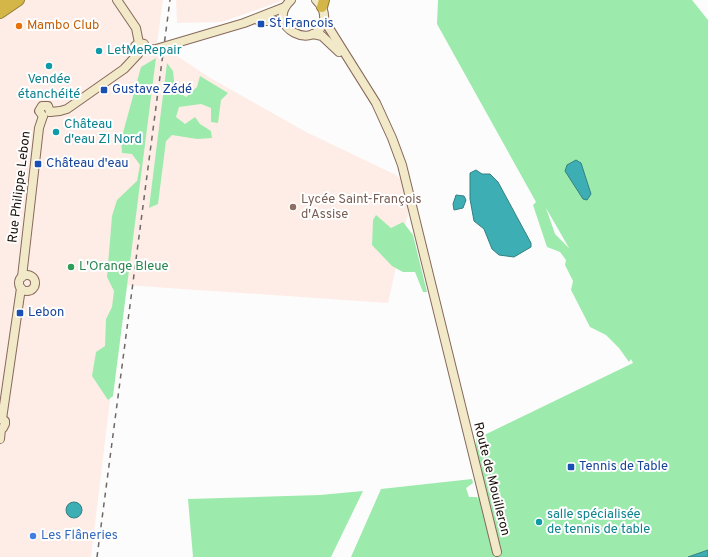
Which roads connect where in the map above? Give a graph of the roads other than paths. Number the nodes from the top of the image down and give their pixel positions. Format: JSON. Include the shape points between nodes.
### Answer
{"nodes":[{"id":1,"x":6,"y":0,"type":"edge"},
{"id":2,"x":19,"y":0,"type":"edge"},
{"id":3,"x":117,"y":0,"type":"edge"},
{"id":4,"x":291,"y":0,"type":"edge"},
{"id":5,"x":320,"y":2,"type":"edge"},
{"id":6,"x":0,"y":4,"type":"edge"},
{"id":7,"x":285,"y":7,"type":"junction"},
{"id":8,"x":0,"y":13,"type":"edge"},
{"id":9,"x":324,"y":20,"type":"junction"},
{"id":10,"x":244,"y":23,"type":"junction"},
{"id":11,"x":286,"y":25,"type":"junction"},
{"id":12,"x":313,"y":34,"type":"junction"},
{"id":13,"x":139,"y":43,"type":"junction"},
{"id":14,"x":146,"y":50,"type":"junction"},
{"id":15,"x":138,"y":54,"type":"junction"},
{"id":16,"x":354,"y":69,"type":"junction"},
{"id":17,"x":24,"y":261,"type":"junction"},
{"id":18,"x":31,"y":277,"type":"junction"},
{"id":19,"x":22,"y":278,"type":"junction"},
{"id":20,"x":25,"y":289,"type":"junction"},
{"id":21,"x":1,"y":419,"type":"edge"},
{"id":22,"x":0,"y":429,"type":"edge"},
{"id":23,"x":0,"y":439,"type":"edge"},
{"id":24,"x":497,"y":554,"type":"edge"}],
"edges":[{"from":1,"to":6,"type":"highway"},
{"from":2,"to":8,"type":"highway"},
{"from":3,"to":13,"type":"street","via":[[136,28]]},
{"from":4,"to":7,"type":"street"},
{"from":5,"to":9,"type":"street"},
{"from":7,"to":10,"type":"street"},
{"from":7,"to":11,"type":"street"},
{"from":9,"to":12,"type":"street","via":[[322,26]]},
{"from":9,"to":16,"type":"street"},
{"from":10,"to":11,"type":"street","via":[[276,21]]},
{"from":10,"to":14,"type":"street"},
{"from":11,"to":12,"type":"street","via":[[298,36]]},
{"from":12,"to":16,"type":"street","via":[[322,36],[332,44]]},
{"from":13,"to":14,"type":"street","via":[[144,44]]},
{"from":13,"to":15,"type":"street","via":[[134,48]]},
{"from":14,"to":15,"type":"street","via":[[143,54]]},
{"from":15,"to":17,"type":"street","name":"Rue Philippe Lebon","via":[[124,69],[66,109],[43,116],[38,136]]},
{"from":16,"to":24,"type":"street","name":"Route de Mouilleron","via":[[376,103],[392,138],[409,193],[460,405],[485,489]]},
{"from":17,"to":18,"type":"street","name":"Rue Philippe Lebon"},
{"from":17,"to":19,"type":"street","name":"Rue Philippe Lebon"},
{"from":18,"to":19,"type":"street"},
{"from":18,"to":20,"type":"street","via":[[35,284],[33,288]]},
{"from":19,"to":20,"type":"street","via":[[20,282]]},
{"from":20,"to":21,"type":"street","via":[[18,306]]},
{"from":21,"to":22,"type":"street","via":[[6,424]]},
{"from":22,"to":23,"type":"street"}]}
